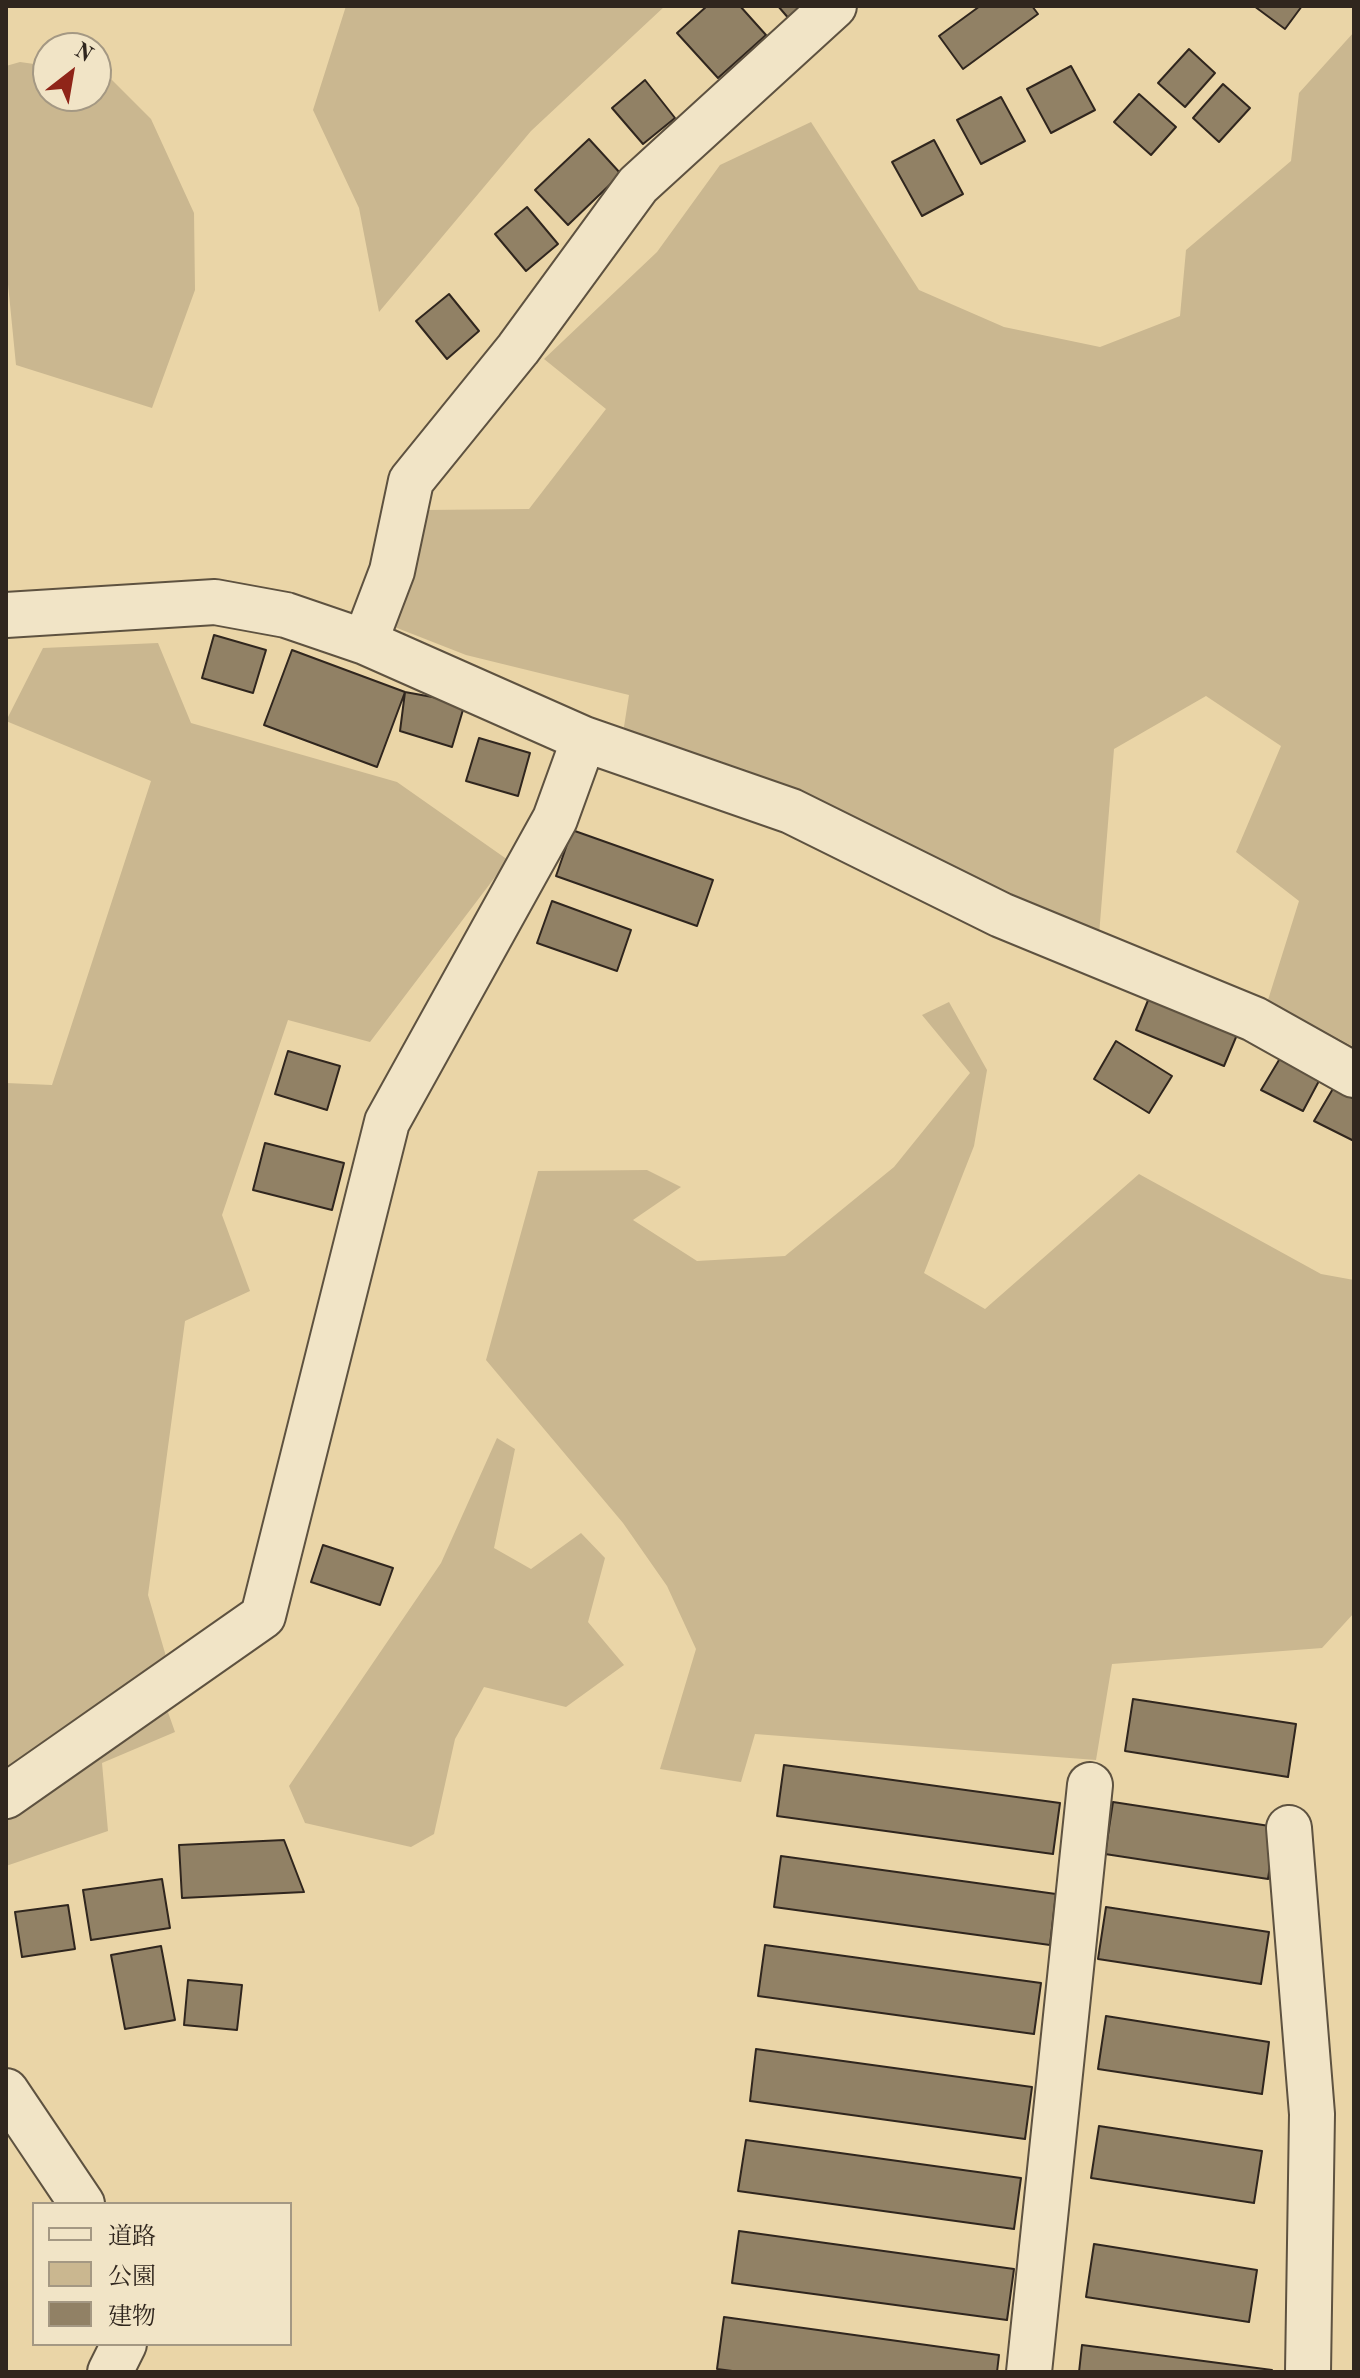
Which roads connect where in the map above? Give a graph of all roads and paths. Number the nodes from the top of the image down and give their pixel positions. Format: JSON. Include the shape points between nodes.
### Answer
{"nodes":[{"id":1,"x":834,"y":6,"type":"edge"},
{"id":2,"x":6,"y":615,"type":"edge"},
{"id":3,"x":365,"y":642,"type":"junction"},
{"id":4,"x":584,"y":739,"type":"junction"},
{"id":5,"x":1354,"y":1075,"type":"edge"},
{"id":6,"x":1090,"y":1785,"type":"dead end"},
{"id":7,"x":6,"y":1796,"type":"edge"},
{"id":8,"x":1289,"y":1828,"type":"dead end"},
{"id":9,"x":6,"y":2091,"type":"edge"},
{"id":10,"x":81,"y":2202,"type":"edge"},
{"id":11,"x":123,"y":2346,"type":"edge"},
{"id":12,"x":110,"y":2372,"type":"edge"},
{"id":13,"x":1029,"y":2372,"type":"edge"},
{"id":14,"x":1308,"y":2372,"type":"edge"}],
"edges":[{"from":1,"to":3,"type":"street","via":[[638,185],[518,349],[411,481],[392,571]]},
{"from":2,"to":3,"type":"street","via":[[215,602],[286,615]]},
{"from":3,"to":4,"type":"street"},
{"from":4,"to":5,"type":"street","via":[[791,811],[1001,915],[1254,1019]]},
{"from":4,"to":7,"type":"street","via":[[555,819],[387,1122],[263,1616]]},
{"from":6,"to":13,"type":"street"},
{"from":8,"to":14,"type":"street","via":[[1312,2114]]},
{"from":9,"to":10,"type":"street"},
{"from":11,"to":12,"type":"street"}]}
